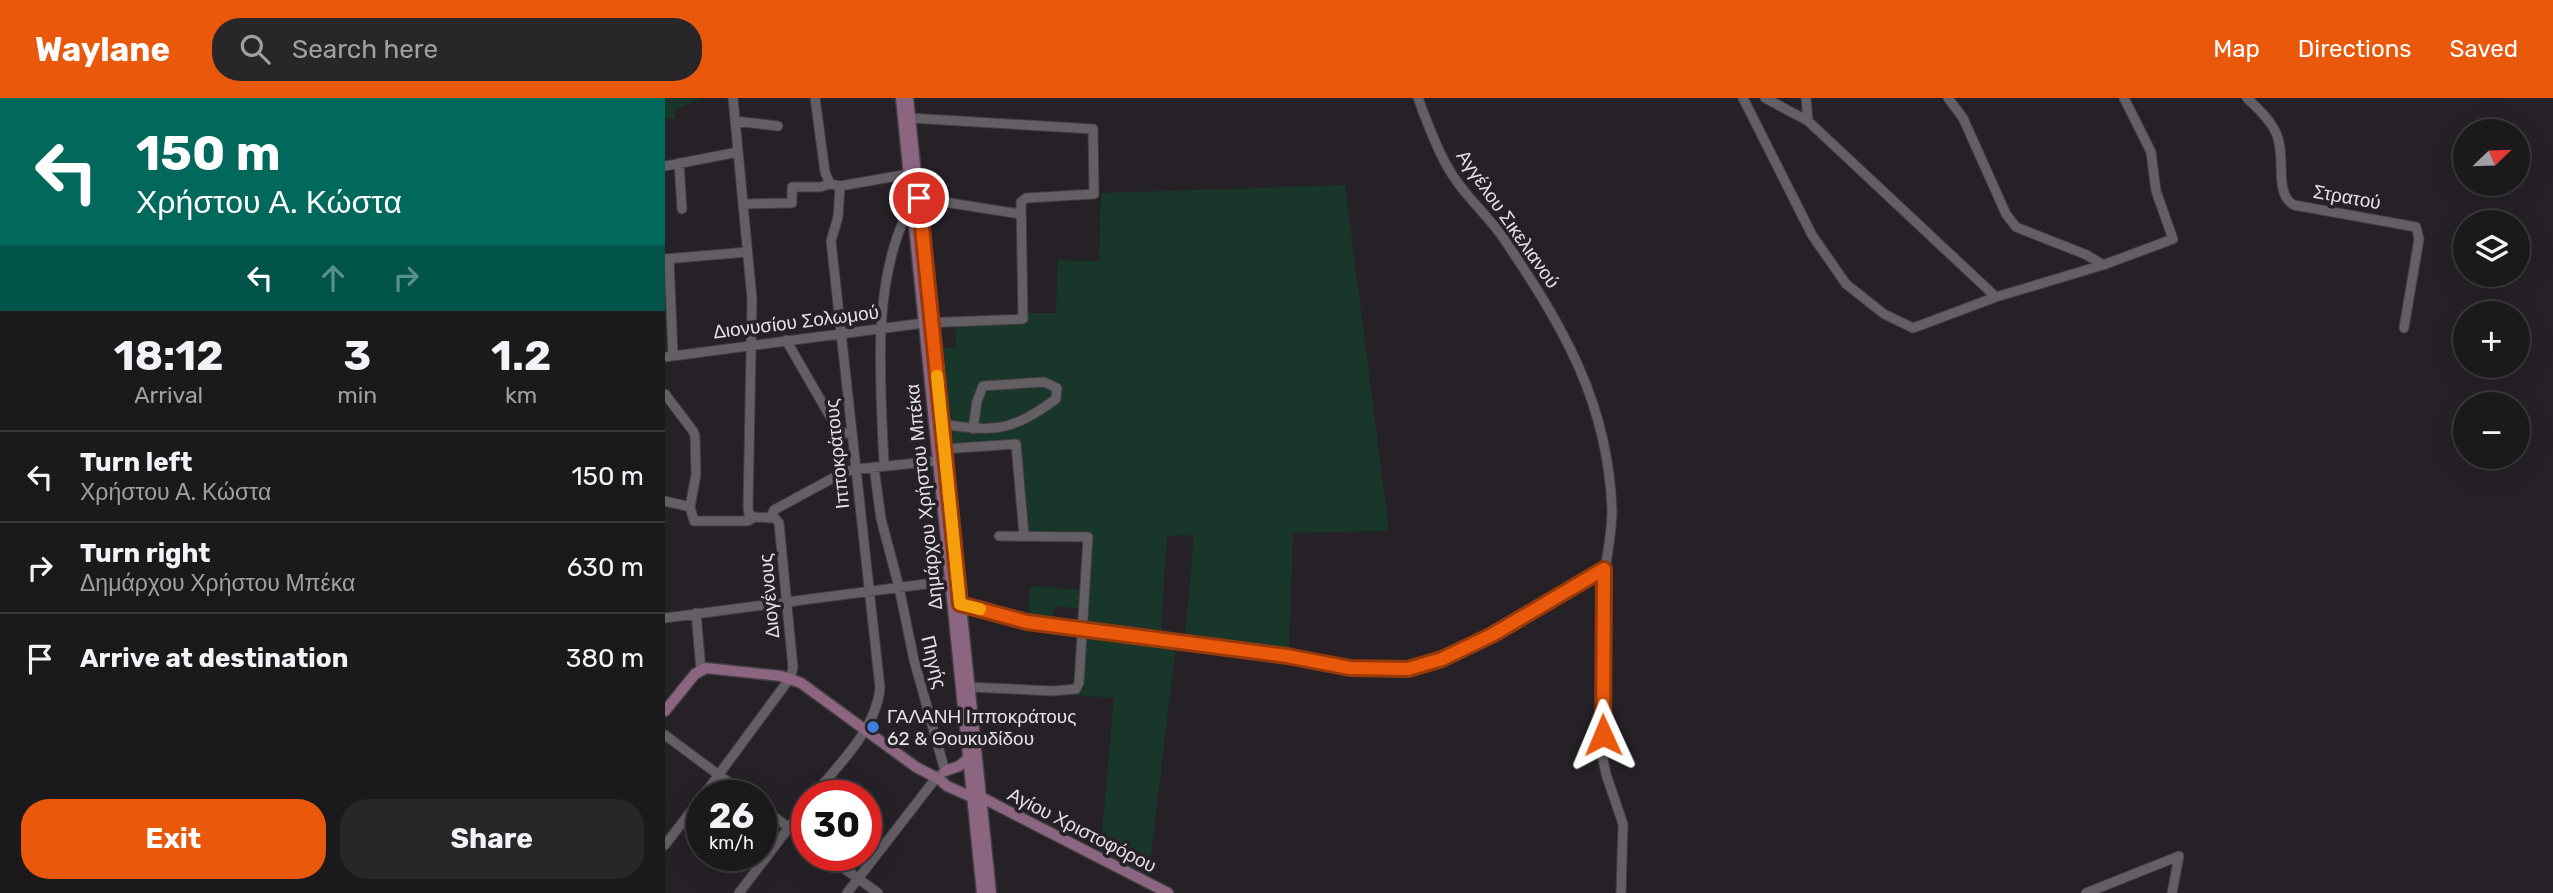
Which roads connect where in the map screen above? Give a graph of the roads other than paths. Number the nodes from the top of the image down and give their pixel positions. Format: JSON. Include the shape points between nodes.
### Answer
{"nodes":[{"id":1,"x":733,"y":98,"type":"edge"},
{"id":2,"x":815,"y":98,"type":"edge"},
{"id":3,"x":901,"y":98,"type":"edge"},
{"id":4,"x":908,"y":98,"type":"edge"},
{"id":5,"x":1418,"y":98,"type":"edge"},
{"id":6,"x":1743,"y":98,"type":"edge"},
{"id":7,"x":1765,"y":98,"type":"edge"},
{"id":8,"x":1806,"y":98,"type":"edge"},
{"id":9,"x":1948,"y":98,"type":"edge"},
{"id":10,"x":2124,"y":98,"type":"edge"},
{"id":11,"x":2247,"y":98,"type":"edge"},
{"id":12,"x":910,"y":118,"type":"junction"},
{"id":13,"x":735,"y":121,"type":"junction"},
{"id":14,"x":1808,"y":121,"type":"junction"},
{"id":15,"x":778,"y":125,"type":"dead end"},
{"id":16,"x":738,"y":152,"type":"junction"},
{"id":17,"x":679,"y":163,"type":"junction"},
{"id":18,"x":665,"y":166,"type":"edge"},
{"id":19,"x":909,"y":174,"type":"junction"},
{"id":20,"x":829,"y":184,"type":"junction"},
{"id":21,"x":840,"y":186,"type":"junction"},
{"id":22,"x":919,"y":198,"type":"junction"},
{"id":23,"x":743,"y":204,"type":"junction"},
{"id":24,"x":682,"y":209,"type":"dead end"},
{"id":25,"x":913,"y":213,"type":"junction"},
{"id":26,"x":1020,"y":214,"type":"junction"},
{"id":27,"x":747,"y":251,"type":"junction"},
{"id":28,"x":667,"y":259,"type":"edge"},
{"id":29,"x":2103,"y":265,"type":"junction"},
{"id":30,"x":1996,"y":297,"type":"junction"},
{"id":31,"x":928,"y":322,"type":"junction"},
{"id":32,"x":2404,"y":328,"type":"dead end"},
{"id":33,"x":881,"y":329,"type":"junction"},
{"id":34,"x":841,"y":334,"type":"junction"},
{"id":35,"x":786,"y":340,"type":"junction"},
{"id":36,"x":752,"y":345,"type":"junction"},
{"id":37,"x":669,"y":357,"type":"edge"},
{"id":38,"x":665,"y":394,"type":"edge"},
{"id":39,"x":941,"y":424,"type":"junction"},
{"id":40,"x":973,"y":429,"type":"junction"},
{"id":41,"x":852,"y":434,"type":"junction"},
{"id":42,"x":943,"y":449,"type":"junction"},
{"id":43,"x":937,"y":461,"type":"junction"},
{"id":44,"x":879,"y":467,"type":"junction"},
{"id":45,"x":856,"y":469,"type":"junction"},
{"id":46,"x":665,"y":501,"type":"edge"},
{"id":47,"x":690,"y":507,"type":"junction"},
{"id":48,"x":754,"y":517,"type":"junction"},
{"id":49,"x":770,"y":517,"type":"junction"},
{"id":50,"x":1024,"y":535,"type":"junction"},
{"id":51,"x":999,"y":536,"type":"dead end"},
{"id":52,"x":1604,"y":569,"type":"junction"},
{"id":53,"x":954,"y":580,"type":"junction"},
{"id":54,"x":899,"y":587,"type":"junction"},
{"id":55,"x":869,"y":591,"type":"junction"},
{"id":56,"x":786,"y":601,"type":"junction"},
{"id":57,"x":960,"y":604,"type":"junction"},
{"id":58,"x":696,"y":613,"type":"junction"},
{"id":59,"x":665,"y":618,"type":"edge"},
{"id":60,"x":1084,"y":629,"type":"junction"},
{"id":61,"x":701,"y":670,"type":"junction"},
{"id":62,"x":790,"y":678,"type":"junction"},
{"id":63,"x":969,"y":687,"type":"junction"},
{"id":64,"x":665,"y":711,"type":"edge"},
{"id":65,"x":865,"y":730,"type":"junction"},
{"id":66,"x":665,"y":735,"type":"edge"},
{"id":67,"x":969,"y":758,"type":"junction"},
{"id":68,"x":719,"y":775,"type":"junction"},
{"id":69,"x":940,"y":776,"type":"junction"},
{"id":70,"x":715,"y":780,"type":"edge"},
{"id":71,"x":726,"y":780,"type":"edge"},
{"id":72,"x":826,"y":780,"type":"edge"},
{"id":73,"x":975,"y":797,"type":"junction"},
{"id":74,"x":686,"y":818,"type":"edge"},
{"id":75,"x":777,"y":818,"type":"edge"},
{"id":76,"x":791,"y":824,"type":"edge"},
{"id":77,"x":789,"y":827,"type":"junction"},
{"id":78,"x":665,"y":845,"type":"edge"},
{"id":79,"x":847,"y":871,"type":"edge"},
{"id":80,"x":858,"y":879,"type":"junction"},
{"id":81,"x":739,"y":893,"type":"edge"},
{"id":82,"x":847,"y":893,"type":"edge"},
{"id":83,"x":878,"y":893,"type":"edge"},
{"id":84,"x":982,"y":893,"type":"edge"},
{"id":85,"x":991,"y":893,"type":"edge"},
{"id":86,"x":1168,"y":893,"type":"edge"},
{"id":87,"x":1621,"y":893,"type":"edge"},
{"id":88,"x":2086,"y":893,"type":"edge"},
{"id":89,"x":2172,"y":893,"type":"edge"}],
"edges":[{"from":1,"to":13,"type":"street"},
{"from":2,"to":20,"type":"street"},
{"from":3,"to":19,"type":"main road","name":"Δημάρχου Χρήστου Μπέκα"},
{"from":4,"to":12,"type":"main road","name":"Δημάρχου Χρήστου Μπέκα"},
{"from":5,"to":52,"type":"street","name":"Αγγέλου Σικελιανού","via":[[1449,171],[1506,242],[1559,324],[1592,395],[1605,447],[1611,504]]},
{"from":6,"to":30,"type":"street","via":[[1812,236],[1846,284],[1864,299],[1913,328]]},
{"from":7,"to":14,"type":"street"},
{"from":8,"to":14,"type":"street"},
{"from":9,"to":29,"type":"street","via":[[1963,118],[2005,214],[2016,227]]},
{"from":10,"to":29,"type":"street","via":[[2151,152],[2156,191],[2173,239]]},
{"from":11,"to":32,"type":"street","name":"Στρατού","via":[[2275,131],[2282,148],[2282,190],[2288,202],[2416,227],[2419,239]]},
{"from":12,"to":22,"type":"main road","name":"Δημάρχου Χρήστου Μπέκα"},
{"from":12,"to":26,"type":"street","via":[[1093,129],[1094,194],[1026,198]]},
{"from":13,"to":15,"type":"street"},
{"from":13,"to":16,"type":"street"},
{"from":14,"to":30,"type":"street"},
{"from":16,"to":17,"type":"street"},
{"from":16,"to":23,"type":"street"},
{"from":17,"to":18,"type":"street"},
{"from":17,"to":24,"type":"street"},
{"from":19,"to":21,"type":"street"},
{"from":19,"to":25,"type":"main road","name":"Δημάρχου Χρήστου Μπέκα"},
{"from":20,"to":21,"type":"street"},
{"from":20,"to":23,"type":"street","via":[[792,187],[792,203]]},
{"from":21,"to":34,"type":"street","name":"Ιπποκράτους","via":[[831,241]]},
{"from":22,"to":26,"type":"street"},
{"from":22,"to":31,"type":"main road","name":"Δημάρχου Χρήστου Μπέκα"},
{"from":23,"to":27,"type":"street"},
{"from":25,"to":31,"type":"main road","name":"Δημάρχου Χρήστου Μπέκα"},
{"from":25,"to":33,"type":"street","name":"Πηγής","via":[[905,217],[892,258]]},
{"from":26,"to":31,"type":"street","name":"Διονυσίου Σολωμού","via":[[1023,319]]},
{"from":27,"to":28,"type":"street"},
{"from":27,"to":36,"type":"street"},
{"from":28,"to":37,"type":"street"},
{"from":29,"to":30,"type":"street"},
{"from":31,"to":33,"type":"street","name":"Διονυσίου Σολωμού"},
{"from":31,"to":39,"type":"main road","name":"Δημάρχου Χρήστου Μπέκα"},
{"from":31,"to":43,"type":"main road","name":"Δημάρχου Χρήστου Μπέκα"},
{"from":33,"to":34,"type":"street","name":"Διονυσίου Σολωμού"},
{"from":33,"to":44,"type":"street","name":"Πηγής"},
{"from":34,"to":35,"type":"street","name":"Διονυσίου Σολωμού"},
{"from":34,"to":41,"type":"street","name":"Ιπποκράτους"},
{"from":35,"to":36,"type":"street","name":"Διονυσίου Σολωμού"},
{"from":35,"to":41,"type":"street","via":[[839,432]]},
{"from":36,"to":37,"type":"street","name":"Διονυσίου Σολωμού"},
{"from":36,"to":48,"type":"street","via":[[748,508]]},
{"from":38,"to":47,"type":"street","via":[[695,436],[696,474]]},
{"from":39,"to":40,"type":"street"},
{"from":39,"to":42,"type":"main road","name":"Δημάρχου Χρήστου Μπέκα"},
{"from":40,"to":40,"type":"street","via":[[1000,429],[1021,421],[1056,399],[1057,388],[1045,382],[983,386]]},
{"from":41,"to":45,"type":"street","name":"Ιπποκράτους"},
{"from":42,"to":50,"type":"street","via":[[1016,444]]},
{"from":42,"to":53,"type":"main road","name":"Δημάρχου Χρήστου Μπέκα"},
{"from":43,"to":44,"type":"street"},
{"from":43,"to":53,"type":"main road","name":"Δημάρχου Χρήστου Μπέκα"},
{"from":44,"to":45,"type":"street"},
{"from":44,"to":54,"type":"street","name":"Πηγής","via":[[881,519]]},
{"from":45,"to":49,"type":"street","via":[[774,510]]},
{"from":45,"to":55,"type":"street","name":"Ιπποκράτους"},
{"from":46,"to":47,"type":"street"},
{"from":47,"to":48,"type":"street","via":[[694,521],[748,521]]},
{"from":48,"to":49,"type":"street"},
{"from":49,"to":56,"type":"street","name":"Διογένους","via":[[779,523]]},
{"from":50,"to":51,"type":"street"},
{"from":50,"to":60,"type":"street","via":[[1088,537]]},
{"from":52,"to":60,"type":"street","via":[[1492,635],[1408,669],[1350,668]]},
{"from":52,"to":87,"type":"street","name":"Αγγέλου Σικελιανού","via":[[1602,754],[1623,824]]},
{"from":53,"to":54,"type":"street"},
{"from":53,"to":57,"type":"main road","name":"Δημάρχου Χρήστου Μπέκα"},
{"from":53,"to":67,"type":"main road","name":"Δημάρχου Χρήστου Μπέκα"},
{"from":54,"to":55,"type":"street"},
{"from":54,"to":69,"type":"street","name":"Πηγής"},
{"from":55,"to":56,"type":"street"},
{"from":55,"to":65,"type":"street","name":"Ιπποκράτους","via":[[880,688],[879,702]]},
{"from":56,"to":58,"type":"street"},
{"from":56,"to":62,"type":"street","name":"Διογένους","via":[[793,668]]},
{"from":57,"to":60,"type":"street","via":[[1015,619]]},
{"from":57,"to":63,"type":"main road","name":"Δημάρχου Χρήστου Μπέκα"},
{"from":58,"to":59,"type":"street"},
{"from":58,"to":61,"type":"street"},
{"from":60,"to":63,"type":"street","via":[[1073,690]]},
{"from":61,"to":62,"type":"main road"},
{"from":61,"to":64,"type":"main road"},
{"from":62,"to":65,"type":"main road","name":"Αγίου Χριστοφόρου"},
{"from":62,"to":68,"type":"street"},
{"from":63,"to":73,"type":"main road","name":"Δημάρχου Χρήστου Μπέκα"},
{"from":65,"to":69,"type":"main road","name":"Αγίου Χριστοφόρου","via":[[916,767]]},
{"from":65,"to":72,"type":"street","name":"Ιπποκράτους"},
{"from":66,"to":68,"type":"street"},
{"from":67,"to":69,"type":"main road"},
{"from":67,"to":73,"type":"main road","name":"Δημάρχου Χρήστου Μπέκα"},
{"from":68,"to":70,"type":"street"},
{"from":68,"to":71,"type":"street"},
{"from":69,"to":73,"type":"main road","name":"Αγίου Χριστοφόρου"},
{"from":69,"to":80,"type":"street"},
{"from":73,"to":84,"type":"main road","name":"Δημάρχου Χρήστου Μπέκα"},
{"from":73,"to":85,"type":"main road","name":"Δημάρχου Χρήστου Μπέκα"},
{"from":73,"to":86,"type":"main road","name":"Αγίου Χριστοφόρου"},
{"from":74,"to":78,"type":"street"},
{"from":75,"to":77,"type":"street"},
{"from":76,"to":77,"type":"street"},
{"from":77,"to":81,"type":"street"},
{"from":79,"to":80,"type":"street"},
{"from":80,"to":82,"type":"street"},
{"from":80,"to":83,"type":"street"},
{"from":88,"to":89,"type":"street","via":[[2179,856]]}]}
